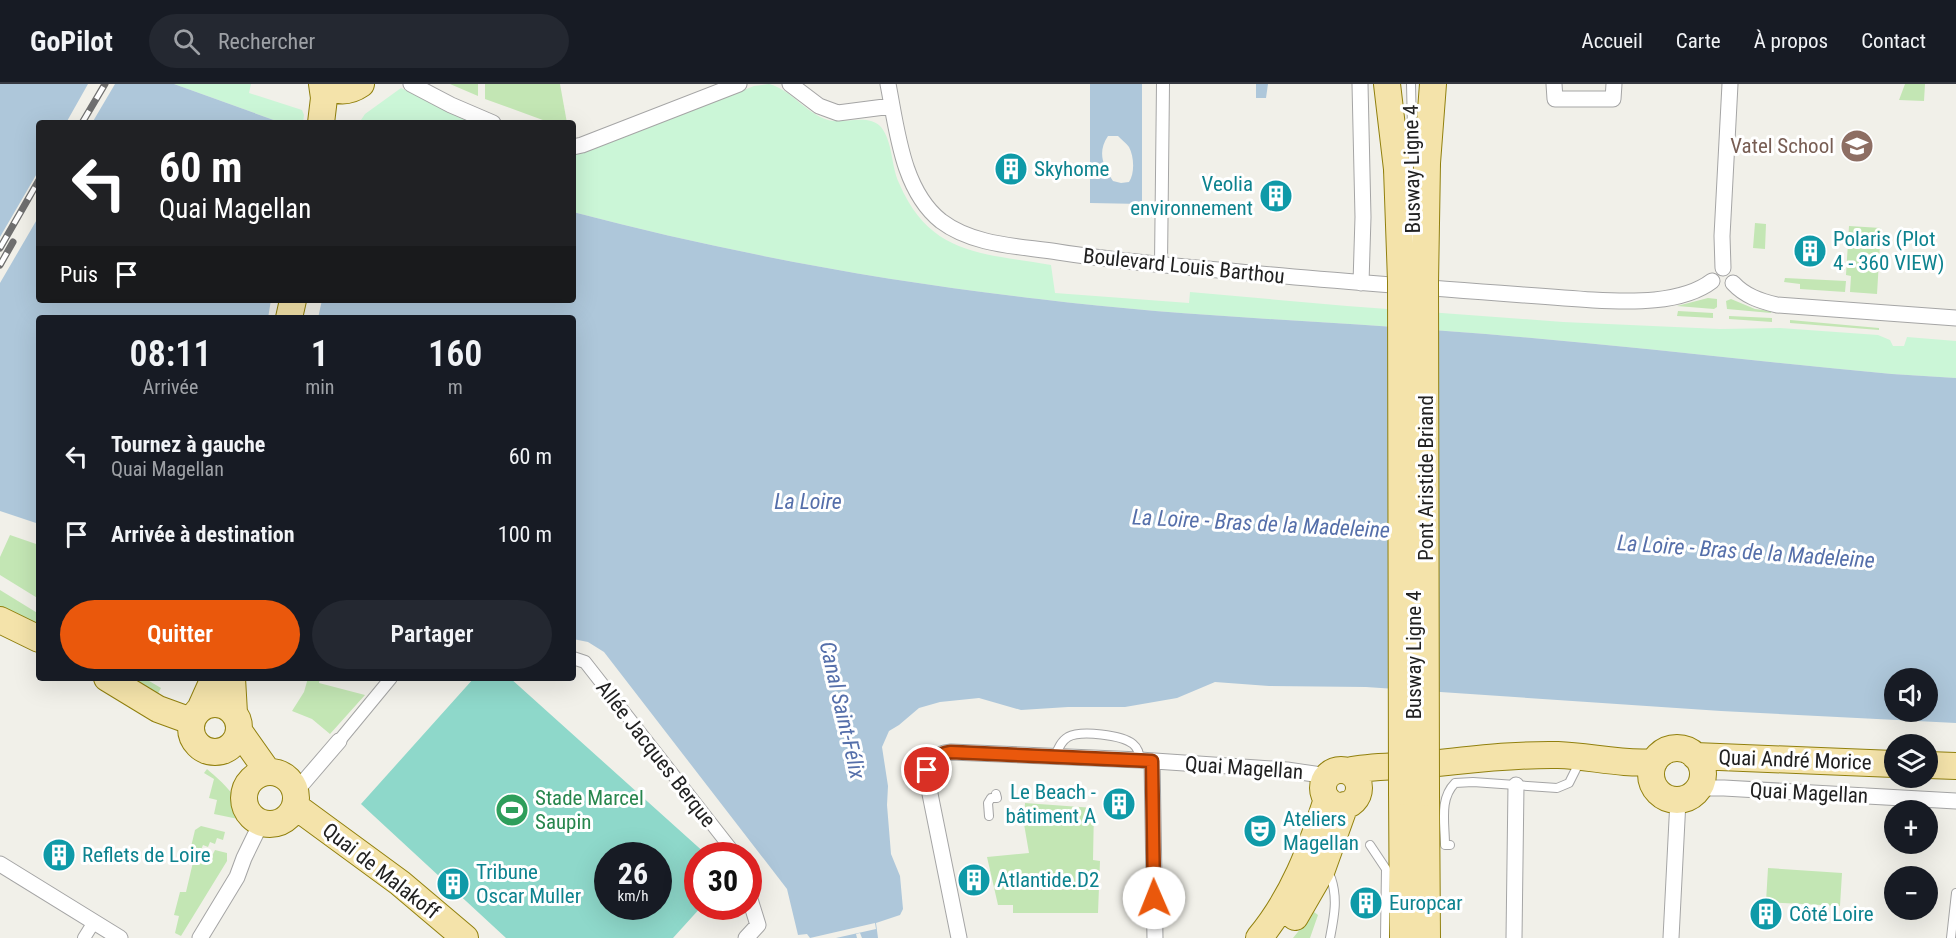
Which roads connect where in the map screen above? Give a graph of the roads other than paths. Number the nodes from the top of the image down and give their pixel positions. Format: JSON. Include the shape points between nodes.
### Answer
{"nodes":[{"id":1,"x":322,"y":84,"type":"edge"},
{"id":2,"x":411,"y":84,"type":"edge"},
{"id":3,"x":739,"y":84,"type":"edge"},
{"id":4,"x":790,"y":84,"type":"edge"},
{"id":5,"x":888,"y":84,"type":"edge"},
{"id":6,"x":1162,"y":84,"type":"edge"},
{"id":7,"x":1360,"y":84,"type":"edge"},
{"id":8,"x":1387,"y":84,"type":"edge"},
{"id":9,"x":1412,"y":84,"type":"edge"},
{"id":10,"x":1433,"y":84,"type":"edge"},
{"id":11,"x":1554,"y":84,"type":"edge"},
{"id":12,"x":1614,"y":84,"type":"edge"},
{"id":13,"x":1730,"y":84,"type":"edge"},
{"id":14,"x":354,"y":87,"type":"edge"},
{"id":15,"x":892,"y":106,"type":"junction"},
{"id":16,"x":328,"y":119,"type":"edge"},
{"id":17,"x":486,"y":120,"type":"edge"},
{"id":18,"x":576,"y":146,"type":"edge"},
{"id":19,"x":1412,"y":168,"type":"junction"},
{"id":20,"x":1413,"y":255,"type":"dead end"},
{"id":21,"x":1161,"y":265,"type":"junction"},
{"id":22,"x":1723,"y":268,"type":"junction"},
{"id":23,"x":1413,"y":278,"type":"dead end"},
{"id":24,"x":1712,"y":281,"type":"junction"},
{"id":25,"x":1361,"y":283,"type":"junction"},
{"id":26,"x":1733,"y":283,"type":"junction"},
{"id":27,"x":1413,"y":290,"type":"dead end"},
{"id":28,"x":1956,"y":318,"type":"edge"},
{"id":29,"x":0,"y":620,"type":"edge"},
{"id":30,"x":36,"y":638,"type":"edge"},
{"id":31,"x":576,"y":659,"type":"edge"},
{"id":32,"x":111,"y":681,"type":"edge"},
{"id":33,"x":212,"y":681,"type":"edge"},
{"id":34,"x":232,"y":681,"type":"edge"},
{"id":35,"x":389,"y":681,"type":"edge"},
{"id":36,"x":196,"y":714,"type":"junction"},
{"id":37,"x":236,"y":722,"type":"junction"},
{"id":38,"x":333,"y":741,"type":"joint"},
{"id":39,"x":216,"y":752,"type":"junction"},
{"id":40,"x":1055,"y":756,"type":"junction"},
{"id":41,"x":1695,"y":756,"type":"junction"},
{"id":42,"x":1582,"y":757,"type":"junction"},
{"id":43,"x":1146,"y":761,"type":"junction"},
{"id":44,"x":1884,"y":764,"type":"edge"},
{"id":45,"x":1938,"y":765,"type":"edge"},
{"id":46,"x":1956,"y":766,"type":"edge"},
{"id":47,"x":268,"y":772,"type":"junction"},
{"id":48,"x":1653,"y":773,"type":"junction"},
{"id":49,"x":1516,"y":785,"type":"junction"},
{"id":50,"x":1342,"y":788,"type":"junction"},
{"id":51,"x":245,"y":789,"type":"junction"},
{"id":52,"x":1414,"y":792,"type":"junction"},
{"id":53,"x":996,"y":794,"type":"dead end"},
{"id":54,"x":1688,"y":794,"type":"junction"},
{"id":55,"x":295,"y":797,"type":"junction"},
{"id":56,"x":1956,"y":801,"type":"edge"},
{"id":57,"x":989,"y":816,"type":"dead end"},
{"id":58,"x":261,"y":823,"type":"junction"},
{"id":59,"x":726,"y":842,"type":"edge"},
{"id":60,"x":1370,"y":845,"type":"dead end"},
{"id":61,"x":1450,"y":845,"type":"dead end"},
{"id":62,"x":0,"y":864,"type":"edge"},
{"id":63,"x":1312,"y":867,"type":"junction"},
{"id":64,"x":1956,"y":893,"type":"edge"},
{"id":65,"x":756,"y":920,"type":"edge"},
{"id":66,"x":94,"y":922,"type":"junction"},
{"id":67,"x":84,"y":938,"type":"edge"},
{"id":68,"x":120,"y":938,"type":"edge"},
{"id":69,"x":200,"y":938,"type":"edge"},
{"id":70,"x":465,"y":938,"type":"edge"},
{"id":71,"x":746,"y":938,"type":"edge"},
{"id":72,"x":959,"y":938,"type":"edge"},
{"id":73,"x":1155,"y":938,"type":"edge"},
{"id":74,"x":1258,"y":938,"type":"edge"},
{"id":75,"x":1280,"y":938,"type":"edge"},
{"id":76,"x":1330,"y":938,"type":"edge"},
{"id":77,"x":1386,"y":938,"type":"edge"},
{"id":78,"x":1403,"y":938,"type":"edge"},
{"id":79,"x":1427,"y":938,"type":"edge"},
{"id":80,"x":1514,"y":938,"type":"edge"},
{"id":81,"x":1671,"y":938,"type":"edge"},
{"id":82,"x":1951,"y":938,"type":"edge"}],
"edges":[{"from":1,"to":14,"type":"main road","via":[[334,90]]},
{"from":1,"to":16,"type":"main road"},
{"from":2,"to":17,"type":"street"},
{"from":3,"to":18,"type":"street"},
{"from":4,"to":15,"type":"street","via":[[819,106],[838,113]]},
{"from":5,"to":15,"type":"street"},
{"from":6,"to":21,"type":"street"},
{"from":7,"to":25,"type":"street"},
{"from":8,"to":19,"type":"main road"},
{"from":9,"to":19,"type":"lane","name":"Busway Ligne 4"},
{"from":10,"to":19,"type":"main road"},
{"from":11,"to":12,"type":"street","via":[[1555,99],[1578,100],[1613,99]]},
{"from":13,"to":22,"type":"street"},
{"from":14,"to":16,"type":"main road"},
{"from":15,"to":21,"type":"street","name":"Boulevard Louis Barthou","via":[[912,180],[933,214],[952,228],[984,240]]},
{"from":19,"to":20,"type":"lane","name":"Busway Ligne 4","bridge":true},
{"from":19,"to":52,"type":"main road","name":"Pont Aristide Briand","bridge":true,"via":[[1401,281]]},
{"from":21,"to":25,"type":"street","name":"Boulevard Louis Barthou"},
{"from":22,"to":24,"type":"street","via":[[1714,273]]},
{"from":22,"to":26,"type":"street","via":[[1732,273]]},
{"from":23,"to":27,"type":"lane"},
{"from":24,"to":25,"type":"street","name":"Boulevard Louis Barthou","via":[[1690,293],[1625,302]]},
{"from":24,"to":26,"type":"street","via":[[1721,290]]},
{"from":26,"to":28,"type":"street","via":[[1759,301],[1776,305]]},
{"from":29,"to":30,"type":"main road"},
{"from":31,"to":59,"type":"street","name":"Allée Jacques Berque","via":[[585,662]]},
{"from":32,"to":36,"type":"main road","via":[[158,709]]},
{"from":33,"to":36,"type":"main road"},
{"from":34,"to":37,"type":"main road"},
{"from":35,"to":38,"type":"street"},
{"from":36,"to":37,"type":"main road","via":[[209,704],[219,704],[227,707]]},
{"from":36,"to":39,"type":"main road","via":[[191,735],[207,751]]},
{"from":37,"to":39,"type":"main road","via":[[235,741]]},
{"from":37,"to":47,"type":"main road"},
{"from":38,"to":55,"type":"street"},
{"from":39,"to":51,"type":"main road"},
{"from":40,"to":43,"type":"street","name":"Quai Magellan"},
{"from":40,"to":43,"type":"lane","via":[[1063,741],[1075,734],[1109,735],[1131,742]]},
{"from":40,"to":72,"type":"street","name":"Quai Magellan","via":[[990,758],[940,753],[931,760],[927,779]]},
{"from":41,"to":44,"type":"main road","name":"Quai André Morice"},
{"from":41,"to":48,"type":"main road","via":[[1674,748],[1661,754]]},
{"from":41,"to":54,"type":"main road","via":[[1702,774]]},
{"from":42,"to":48,"type":"main road"},
{"from":42,"to":49,"type":"lane","via":[[1569,783],[1557,788]]},
{"from":42,"to":50,"type":"main road","via":[[1497,757],[1409,764]]},
{"from":43,"to":50,"type":"street","name":"Quai Magellan","via":[[1297,771]]},
{"from":43,"to":73,"type":"street","via":[[1151,921]]},
{"from":45,"to":46,"type":"main road"},
{"from":47,"to":51,"type":"main road","via":[[255,776]]},
{"from":47,"to":55,"type":"main road","via":[[284,776]]},
{"from":48,"to":54,"type":"main road","via":[[1663,796]]},
{"from":49,"to":61,"type":"lane","via":[[1455,783],[1444,801],[1445,845]]},
{"from":49,"to":80,"type":"street"},
{"from":50,"to":63,"type":"main road"},
{"from":51,"to":58,"type":"main road","via":[[247,812]]},
{"from":52,"to":78,"type":"main road"},
{"from":52,"to":79,"type":"main road"},
{"from":53,"to":57,"type":"lane","via":[[997,798],[988,802]]},
{"from":54,"to":56,"type":"street","name":"Quai Magellan","via":[[1724,788]]},
{"from":54,"to":81,"type":"street"},
{"from":55,"to":58,"type":"main road","via":[[288,818],[275,824]]},
{"from":55,"to":70,"type":"main road","name":"Quai de Malakoff"},
{"from":58,"to":69,"type":"street","via":[[237,877]]},
{"from":60,"to":77,"type":"lane","via":[[1386,869]]},
{"from":62,"to":66,"type":"street"},
{"from":63,"to":74,"type":"main road"},
{"from":63,"to":75,"type":"main road","via":[[1304,903]]},
{"from":63,"to":76,"type":"lane","via":[[1331,878],[1336,897]]},
{"from":64,"to":82,"type":"lane"},
{"from":65,"to":71,"type":"street","via":[[758,925]]},
{"from":66,"to":67,"type":"street"},
{"from":66,"to":68,"type":"street"}]}
